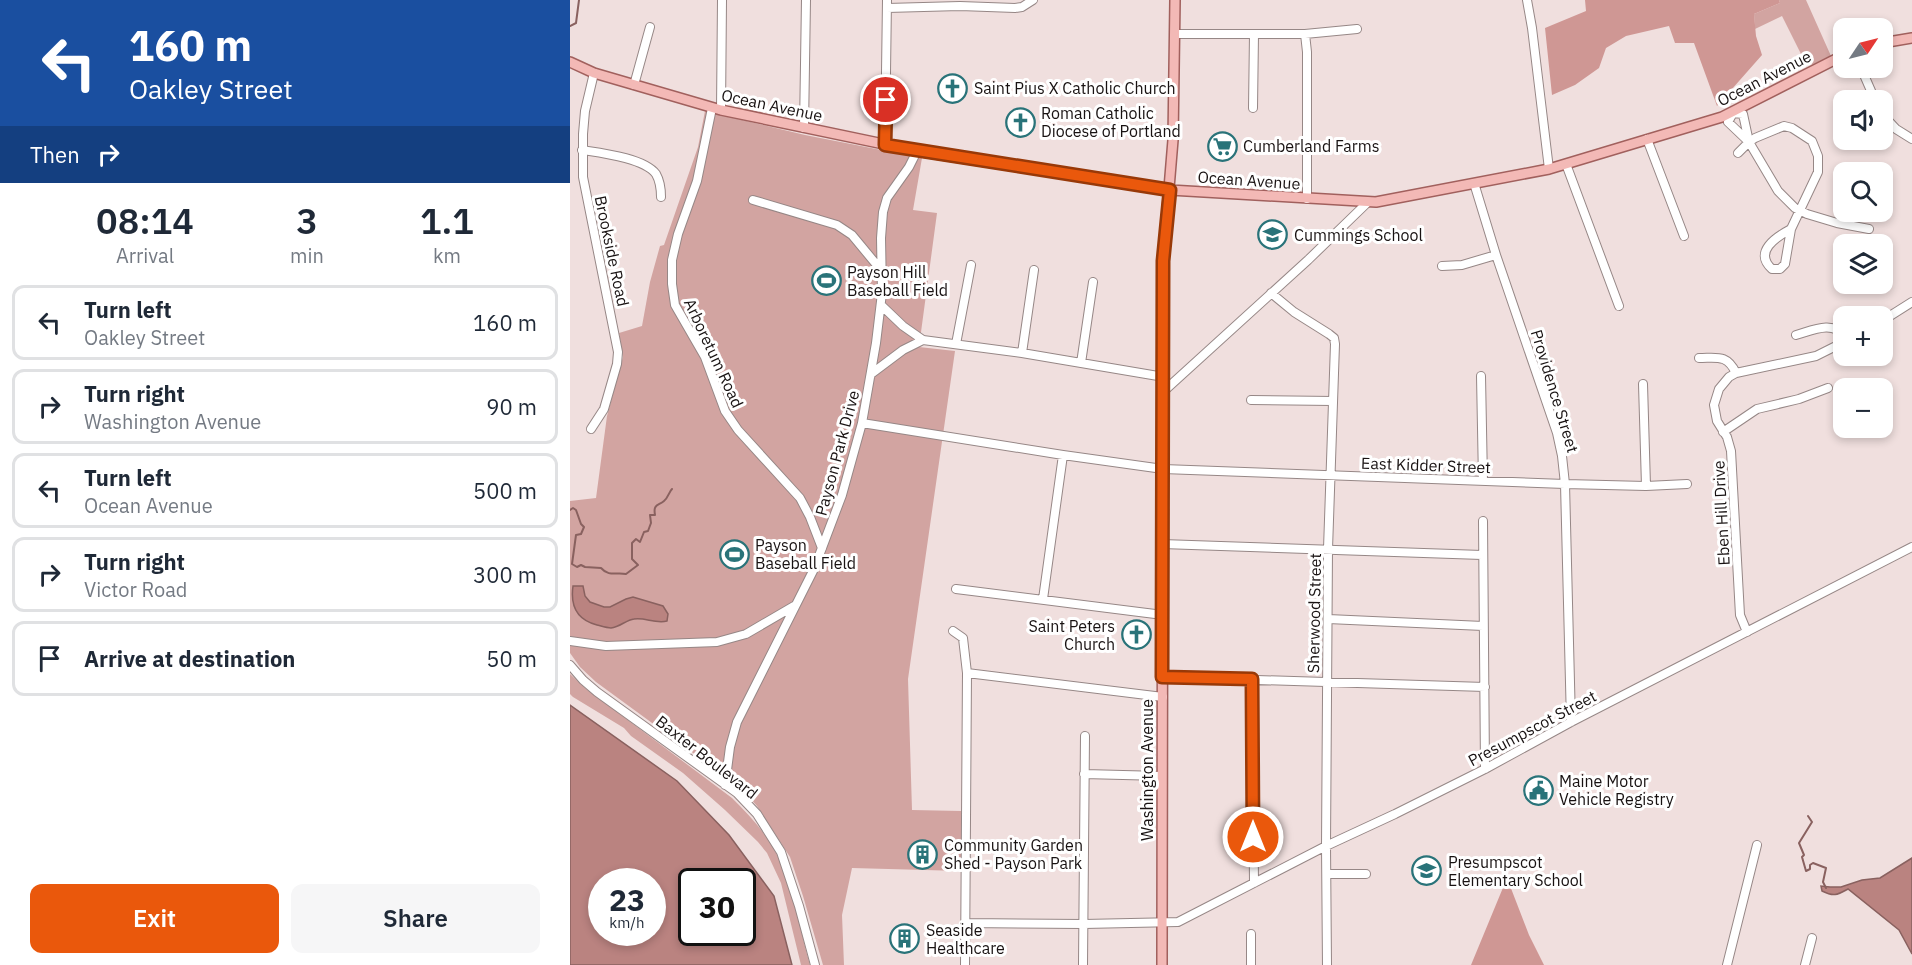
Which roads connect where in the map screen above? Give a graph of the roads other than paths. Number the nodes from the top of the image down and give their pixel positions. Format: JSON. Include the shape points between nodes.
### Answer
{"nodes":[{"id":1,"x":722,"y":0,"type":"edge"},
{"id":2,"x":806,"y":0,"type":"edge"},
{"id":3,"x":1033,"y":0,"type":"edge"},
{"id":4,"x":1175,"y":0,"type":"edge"},
{"id":5,"x":1527,"y":0,"type":"edge"},
{"id":6,"x":960,"y":3,"type":"edge"},
{"id":7,"x":887,"y":4,"type":"edge"},
{"id":8,"x":650,"y":27,"type":"dead end"},
{"id":9,"x":1357,"y":29,"type":"dead end"},
{"id":10,"x":1175,"y":34,"type":"junction"},
{"id":11,"x":1254,"y":34,"type":"junction"},
{"id":12,"x":1305,"y":34,"type":"junction"},
{"id":13,"x":1912,"y":38,"type":"edge"},
{"id":14,"x":1893,"y":41,"type":"edge"},
{"id":15,"x":1833,"y":61,"type":"edge"},
{"id":16,"x":570,"y":62,"type":"edge"},
{"id":17,"x":594,"y":73,"type":"junction"},
{"id":18,"x":633,"y":85,"type":"junction"},
{"id":19,"x":1253,"y":108,"type":"dead end"},
{"id":20,"x":716,"y":109,"type":"junction"},
{"id":21,"x":1733,"y":113,"type":"junction"},
{"id":22,"x":1893,"y":126,"type":"edge"},
{"id":23,"x":804,"y":128,"type":"junction"},
{"id":24,"x":1647,"y":139,"type":"junction"},
{"id":25,"x":1912,"y":139,"type":"edge"},
{"id":26,"x":1749,"y":142,"type":"junction"},
{"id":27,"x":885,"y":145,"type":"junction"},
{"id":28,"x":582,"y":150,"type":"junction"},
{"id":29,"x":917,"y":151,"type":"junction"},
{"id":30,"x":1738,"y":153,"type":"dead end"},
{"id":31,"x":1566,"y":164,"type":"junction"},
{"id":32,"x":1549,"y":169,"type":"junction"},
{"id":33,"x":1474,"y":183,"type":"junction"},
{"id":34,"x":1170,"y":190,"type":"junction"},
{"id":35,"x":661,"y":197,"type":"dead end"},
{"id":36,"x":1307,"y":199,"type":"junction"},
{"id":37,"x":753,"y":200,"type":"dead end"},
{"id":38,"x":1368,"y":202,"type":"junction"},
{"id":39,"x":1799,"y":211,"type":"junction"},
{"id":40,"x":1791,"y":229,"type":"junction"},
{"id":41,"x":1869,"y":229,"type":"dead end"},
{"id":42,"x":1684,"y":236,"type":"dead end"},
{"id":43,"x":1496,"y":255,"type":"junction"},
{"id":44,"x":971,"y":265,"type":"dead end"},
{"id":45,"x":1442,"y":266,"type":"dead end"},
{"id":46,"x":881,"y":270,"type":"junction"},
{"id":47,"x":1034,"y":270,"type":"dead end"},
{"id":48,"x":1093,"y":282,"type":"dead end"},
{"id":49,"x":1271,"y":293,"type":"junction"},
{"id":50,"x":1912,"y":302,"type":"edge"},
{"id":51,"x":881,"y":305,"type":"junction"},
{"id":52,"x":1619,"y":306,"type":"dead end"},
{"id":53,"x":1893,"y":314,"type":"edge"},
{"id":54,"x":1833,"y":327,"type":"edge"},
{"id":55,"x":1796,"y":335,"type":"dead end"},
{"id":56,"x":923,"y":340,"type":"junction"},
{"id":57,"x":956,"y":344,"type":"junction"},
{"id":58,"x":1833,"y":348,"type":"edge"},
{"id":59,"x":1022,"y":354,"type":"junction"},
{"id":60,"x":1699,"y":358,"type":"dead end"},
{"id":61,"x":1081,"y":363,"type":"junction"},
{"id":62,"x":1736,"y":373,"type":"junction"},
{"id":63,"x":871,"y":374,"type":"junction"},
{"id":64,"x":1481,"y":376,"type":"dead end"},
{"id":65,"x":1164,"y":377,"type":"junction"},
{"id":66,"x":1643,"y":384,"type":"dead end"},
{"id":67,"x":1828,"y":388,"type":"dead end"},
{"id":68,"x":1164,"y":391,"type":"junction"},
{"id":69,"x":1251,"y":400,"type":"dead end"},
{"id":70,"x":1333,"y":401,"type":"junction"},
{"id":71,"x":862,"y":423,"type":"junction"},
{"id":72,"x":591,"y":429,"type":"dead end"},
{"id":73,"x":1724,"y":432,"type":"junction"},
{"id":74,"x":1063,"y":455,"type":"junction"},
{"id":75,"x":1163,"y":469,"type":"junction"},
{"id":76,"x":1332,"y":475,"type":"junction"},
{"id":77,"x":1483,"y":481,"type":"junction"},
{"id":78,"x":1565,"y":484,"type":"junction"},
{"id":79,"x":1687,"y":484,"type":"dead end"},
{"id":80,"x":1646,"y":486,"type":"junction"},
{"id":81,"x":1483,"y":521,"type":"dead end"},
{"id":82,"x":1162,"y":544,"type":"junction"},
{"id":83,"x":1912,"y":547,"type":"edge"},
{"id":84,"x":822,"y":548,"type":"junction"},
{"id":85,"x":1328,"y":549,"type":"junction"},
{"id":86,"x":1482,"y":555,"type":"junction"},
{"id":87,"x":956,"y":589,"type":"dead end"},
{"id":88,"x":1043,"y":599,"type":"junction"},
{"id":89,"x":795,"y":606,"type":"junction"},
{"id":90,"x":1163,"y":615,"type":"junction"},
{"id":91,"x":1328,"y":619,"type":"junction"},
{"id":92,"x":1483,"y":626,"type":"junction"},
{"id":93,"x":953,"y":631,"type":"dead end"},
{"id":94,"x":1747,"y":632,"type":"junction"},
{"id":95,"x":570,"y":641,"type":"edge"},
{"id":96,"x":570,"y":665,"type":"edge"},
{"id":97,"x":967,"y":673,"type":"junction"},
{"id":98,"x":1162,"y":677,"type":"junction"},
{"id":99,"x":1252,"y":679,"type":"junction"},
{"id":100,"x":1327,"y":683,"type":"junction"},
{"id":101,"x":1485,"y":687,"type":"junction"},
{"id":102,"x":1163,"y":697,"type":"junction"},
{"id":103,"x":1571,"y":722,"type":"junction"},
{"id":104,"x":1085,"y":736,"type":"dead end"},
{"id":105,"x":1485,"y":769,"type":"junction"},
{"id":106,"x":1084,"y":774,"type":"junction"},
{"id":107,"x":1162,"y":776,"type":"junction"},
{"id":108,"x":725,"y":785,"type":"junction"},
{"id":109,"x":1326,"y":846,"type":"junction"},
{"id":110,"x":1758,"y":846,"type":"dead end"},
{"id":111,"x":1326,"y":874,"type":"junction"},
{"id":112,"x":1366,"y":874,"type":"dead end"},
{"id":113,"x":1254,"y":883,"type":"junction"},
{"id":114,"x":965,"y":923,"type":"junction"},
{"id":115,"x":1162,"y":923,"type":"junction"},
{"id":116,"x":1084,"y":924,"type":"junction"},
{"id":117,"x":1251,"y":934,"type":"dead end"},
{"id":118,"x":1812,"y":938,"type":"dead end"},
{"id":119,"x":815,"y":965,"type":"edge"},
{"id":120,"x":965,"y":965,"type":"edge"},
{"id":121,"x":1083,"y":965,"type":"edge"},
{"id":122,"x":1162,"y":965,"type":"edge"},
{"id":123,"x":1251,"y":965,"type":"edge"},
{"id":124,"x":1327,"y":965,"type":"edge"},
{"id":125,"x":1727,"y":965,"type":"edge"},
{"id":126,"x":1805,"y":965,"type":"edge"}],
"edges":[{"from":1,"to":20,"type":"street","name":"Arboretum Road"},
{"from":2,"to":23,"type":"street"},
{"from":3,"to":6,"type":"street","via":[[1015,8]]},
{"from":4,"to":10,"type":"main road","name":"Washington Avenue"},
{"from":5,"to":32,"type":"street"},
{"from":6,"to":7,"type":"street"},
{"from":7,"to":27,"type":"street"},
{"from":8,"to":18,"type":"street"},
{"from":9,"to":12,"type":"street"},
{"from":10,"to":11,"type":"street"},
{"from":10,"to":34,"type":"main road","name":"Washington Avenue"},
{"from":11,"to":12,"type":"street"},
{"from":11,"to":19,"type":"street"},
{"from":12,"to":36,"type":"street"},
{"from":13,"to":14,"type":"main road"},
{"from":15,"to":21,"type":"main road","name":"Ocean Avenue"},
{"from":16,"to":17,"type":"main road","name":"Ocean Avenue"},
{"from":17,"to":18,"type":"main road","name":"Ocean Avenue"},
{"from":17,"to":28,"type":"street","name":"Brookside Road","via":[[585,111]]},
{"from":18,"to":20,"type":"main road","name":"Ocean Avenue"},
{"from":20,"to":23,"type":"main road","name":"Ocean Avenue"},
{"from":20,"to":84,"type":"street","name":"Arboretum Road","via":[[672,260],[675,305],[705,357],[725,411],[800,498]]},
{"from":21,"to":24,"type":"main road","name":"Ocean Avenue"},
{"from":21,"to":26,"type":"street","via":[[1743,114]]},
{"from":22,"to":25,"type":"street"},
{"from":23,"to":27,"type":"main road","name":"Ocean Avenue"},
{"from":24,"to":31,"type":"main road","name":"Ocean Avenue"},
{"from":24,"to":42,"type":"street"},
{"from":26,"to":30,"type":"street"},
{"from":26,"to":39,"type":"street","via":[[1778,191]]},
{"from":26,"to":39,"type":"street","via":[[1784,126],[1812,141],[1818,156],[1818,172]]},
{"from":27,"to":29,"type":"main road","name":"Ocean Avenue"},
{"from":28,"to":35,"type":"street","via":[[646,166],[656,174]]},
{"from":28,"to":72,"type":"street","name":"Brookside Road","via":[[585,189],[618,352],[604,409]]},
{"from":29,"to":34,"type":"main road","name":"Ocean Avenue"},
{"from":29,"to":46,"type":"street","name":"Payson Park Drive","via":[[884,205]]},
{"from":31,"to":32,"type":"main road","name":"Ocean Avenue"},
{"from":31,"to":52,"type":"street"},
{"from":32,"to":33,"type":"main road","name":"Ocean Avenue"},
{"from":33,"to":38,"type":"main road","name":"Ocean Avenue"},
{"from":33,"to":43,"type":"street","name":"Providence Street"},
{"from":34,"to":36,"type":"main road","name":"Ocean Avenue"},
{"from":34,"to":65,"type":"main road","name":"Washington Avenue","via":[[1163,261]]},
{"from":36,"to":38,"type":"main road","name":"Ocean Avenue"},
{"from":37,"to":46,"type":"street","via":[[837,225],[852,235]]},
{"from":38,"to":49,"type":"street"},
{"from":39,"to":40,"type":"street"},
{"from":39,"to":41,"type":"street"},
{"from":40,"to":40,"type":"street","via":[[1766,249],[1767,264],[1772,269],[1785,264]]},
{"from":43,"to":45,"type":"street","via":[[1462,265]]},
{"from":43,"to":78,"type":"street","name":"Providence Street","via":[[1560,445]]},
{"from":44,"to":57,"type":"street"},
{"from":46,"to":51,"type":"street","name":"Payson Park Drive"},
{"from":47,"to":59,"type":"street"},
{"from":48,"to":61,"type":"street"},
{"from":49,"to":68,"type":"street"},
{"from":49,"to":70,"type":"street","name":"Sherwood Street","via":[[1334,338]]},
{"from":50,"to":53,"type":"street"},
{"from":51,"to":56,"type":"street"},
{"from":51,"to":63,"type":"street","name":"Payson Park Drive"},
{"from":54,"to":55,"type":"street"},
{"from":56,"to":57,"type":"street"},
{"from":56,"to":63,"type":"street"},
{"from":57,"to":59,"type":"street"},
{"from":58,"to":62,"type":"street","via":[[1816,356]]},
{"from":59,"to":61,"type":"street"},
{"from":60,"to":62,"type":"street","via":[[1725,358]]},
{"from":61,"to":65,"type":"street"},
{"from":62,"to":73,"type":"street","name":"Eben Hill Drive","via":[[1719,389],[1713,405]]},
{"from":63,"to":71,"type":"street","name":"Payson Park Drive"},
{"from":64,"to":77,"type":"street"},
{"from":65,"to":68,"type":"main road","name":"Washington Avenue"},
{"from":66,"to":80,"type":"street"},
{"from":67,"to":73,"type":"street","via":[[1757,409]]},
{"from":68,"to":75,"type":"main road","name":"Washington Avenue"},
{"from":69,"to":70,"type":"street"},
{"from":70,"to":76,"type":"street","name":"Sherwood Street"},
{"from":71,"to":74,"type":"street","name":"East Kidder Street"},
{"from":71,"to":84,"type":"street","name":"Payson Park Drive"},
{"from":73,"to":94,"type":"street","name":"Eben Hill Drive","via":[[1732,461],[1740,615]]},
{"from":74,"to":75,"type":"street","name":"East Kidder Street"},
{"from":74,"to":88,"type":"street"},
{"from":75,"to":76,"type":"street","name":"East Kidder Street"},
{"from":75,"to":82,"type":"main road","name":"Washington Avenue"},
{"from":76,"to":77,"type":"street","name":"East Kidder Street"},
{"from":76,"to":85,"type":"street","name":"Sherwood Street"},
{"from":77,"to":78,"type":"street","name":"East Kidder Street"},
{"from":78,"to":80,"type":"street","name":"East Kidder Street"},
{"from":78,"to":103,"type":"street","name":"Providence Street"},
{"from":79,"to":80,"type":"street","name":"East Kidder Street"},
{"from":81,"to":86,"type":"street"},
{"from":82,"to":85,"type":"street"},
{"from":82,"to":90,"type":"main road","name":"Washington Avenue"},
{"from":83,"to":94,"type":"street","name":"Presumpscot Street"},
{"from":84,"to":89,"type":"street","name":"Payson Park Drive"},
{"from":85,"to":86,"type":"street"},
{"from":85,"to":91,"type":"street","name":"Sherwood Street"},
{"from":86,"to":92,"type":"street"},
{"from":87,"to":88,"type":"street"},
{"from":88,"to":90,"type":"street"},
{"from":89,"to":95,"type":"street","via":[[746,634],[717,642],[606,646]]},
{"from":89,"to":108,"type":"street","name":"Payson Park Drive","via":[[737,722]]},
{"from":90,"to":98,"type":"main road","name":"Washington Avenue"},
{"from":91,"to":92,"type":"street"},
{"from":91,"to":100,"type":"street","name":"Sherwood Street"},
{"from":92,"to":101,"type":"street"},
{"from":93,"to":97,"type":"street","via":[[963,638]]},
{"from":94,"to":103,"type":"street","name":"Presumpscot Street"},
{"from":96,"to":108,"type":"street","name":"Baxter Boulevard","via":[[597,692]]},
{"from":97,"to":102,"type":"street"},
{"from":97,"to":114,"type":"street"},
{"from":98,"to":99,"type":"street"},
{"from":98,"to":102,"type":"main road","name":"Washington Avenue"},
{"from":99,"to":100,"type":"street"},
{"from":99,"to":113,"type":"street"},
{"from":100,"to":101,"type":"street"},
{"from":100,"to":109,"type":"street","name":"Sherwood Street"},
{"from":101,"to":105,"type":"street"},
{"from":102,"to":107,"type":"main road","name":"Washington Avenue"},
{"from":103,"to":105,"type":"street","name":"Presumpscot Street"},
{"from":104,"to":106,"type":"street"},
{"from":105,"to":109,"type":"street","name":"Presumpscot Street"},
{"from":106,"to":107,"type":"street"},
{"from":106,"to":116,"type":"street"},
{"from":107,"to":115,"type":"main road","name":"Washington Avenue"},
{"from":108,"to":119,"type":"street","name":"Baxter Boulevard","via":[[750,806],[776,842],[796,895]]},
{"from":109,"to":111,"type":"street","name":"Sherwood Street"},
{"from":109,"to":113,"type":"street","name":"Presumpscot Street"},
{"from":110,"to":125,"type":"street"},
{"from":111,"to":112,"type":"street"},
{"from":111,"to":124,"type":"street","name":"Sherwood Street"},
{"from":113,"to":115,"type":"street","name":"Presumpscot Street","via":[[1178,922]]},
{"from":114,"to":116,"type":"street","name":"Presumpscot Street"},
{"from":114,"to":120,"type":"street"},
{"from":115,"to":116,"type":"street","name":"Presumpscot Street"},
{"from":115,"to":122,"type":"main road","name":"Washington Avenue"},
{"from":116,"to":121,"type":"street"},
{"from":117,"to":123,"type":"street"},
{"from":118,"to":126,"type":"street"}]}
